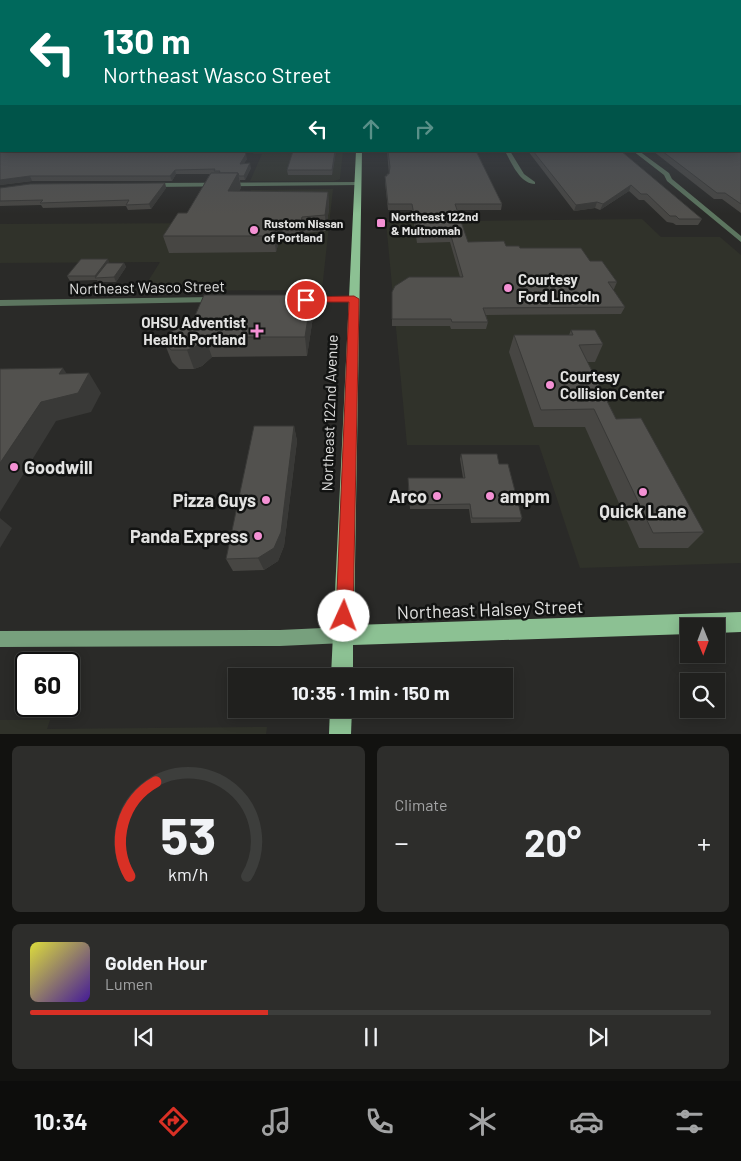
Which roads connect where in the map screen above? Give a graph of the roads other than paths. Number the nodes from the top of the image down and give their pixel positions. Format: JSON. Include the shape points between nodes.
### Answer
{"nodes":[{"id":1,"x":359,"y":152,"type":"edge"},
{"id":2,"x":508,"y":152,"type":"edge"},
{"id":3,"x":636,"y":152,"type":"edge"},
{"id":4,"x":533,"y":183,"type":"dead end"},
{"id":5,"x":358,"y":184,"type":"junction"},
{"id":6,"x":148,"y":185,"type":"edge"},
{"id":7,"x":741,"y":240,"type":"edge"},
{"id":8,"x":354,"y":299,"type":"junction"},
{"id":9,"x":226,"y":300,"type":"edge"},
{"id":10,"x":286,"y":300,"type":"edge"},
{"id":11,"x":0,"y":303,"type":"edge"},
{"id":12,"x":741,"y":622,"type":"edge"},
{"id":13,"x":344,"y":635,"type":"junction"},
{"id":14,"x":0,"y":639,"type":"edge"},
{"id":15,"x":342,"y":668,"type":"edge"},
{"id":16,"x":341,"y":718,"type":"edge"},
{"id":17,"x":340,"y":734,"type":"edge"}],
"edges":[{"from":1,"to":5,"type":"main road","name":"Northeast 122nd Avenue"},
{"from":2,"to":4,"type":"street","via":[[522,175]]},
{"from":3,"to":7,"type":"street","via":[[667,174],[669,180]]},
{"from":5,"to":6,"type":"street"},
{"from":5,"to":8,"type":"main road","name":"Northeast 122nd Avenue"},
{"from":8,"to":10,"type":"street"},
{"from":8,"to":13,"type":"main road","name":"Northeast 122nd Avenue"},
{"from":9,"to":11,"type":"street","name":"Northeast Wasco Street"},
{"from":12,"to":13,"type":"main road","name":"Northeast Halsey Street"},
{"from":13,"to":14,"type":"main road","name":"Northeast Halsey Street"},
{"from":13,"to":15,"type":"main road","name":"Northeast 122nd Avenue"},
{"from":16,"to":17,"type":"main road"}]}
